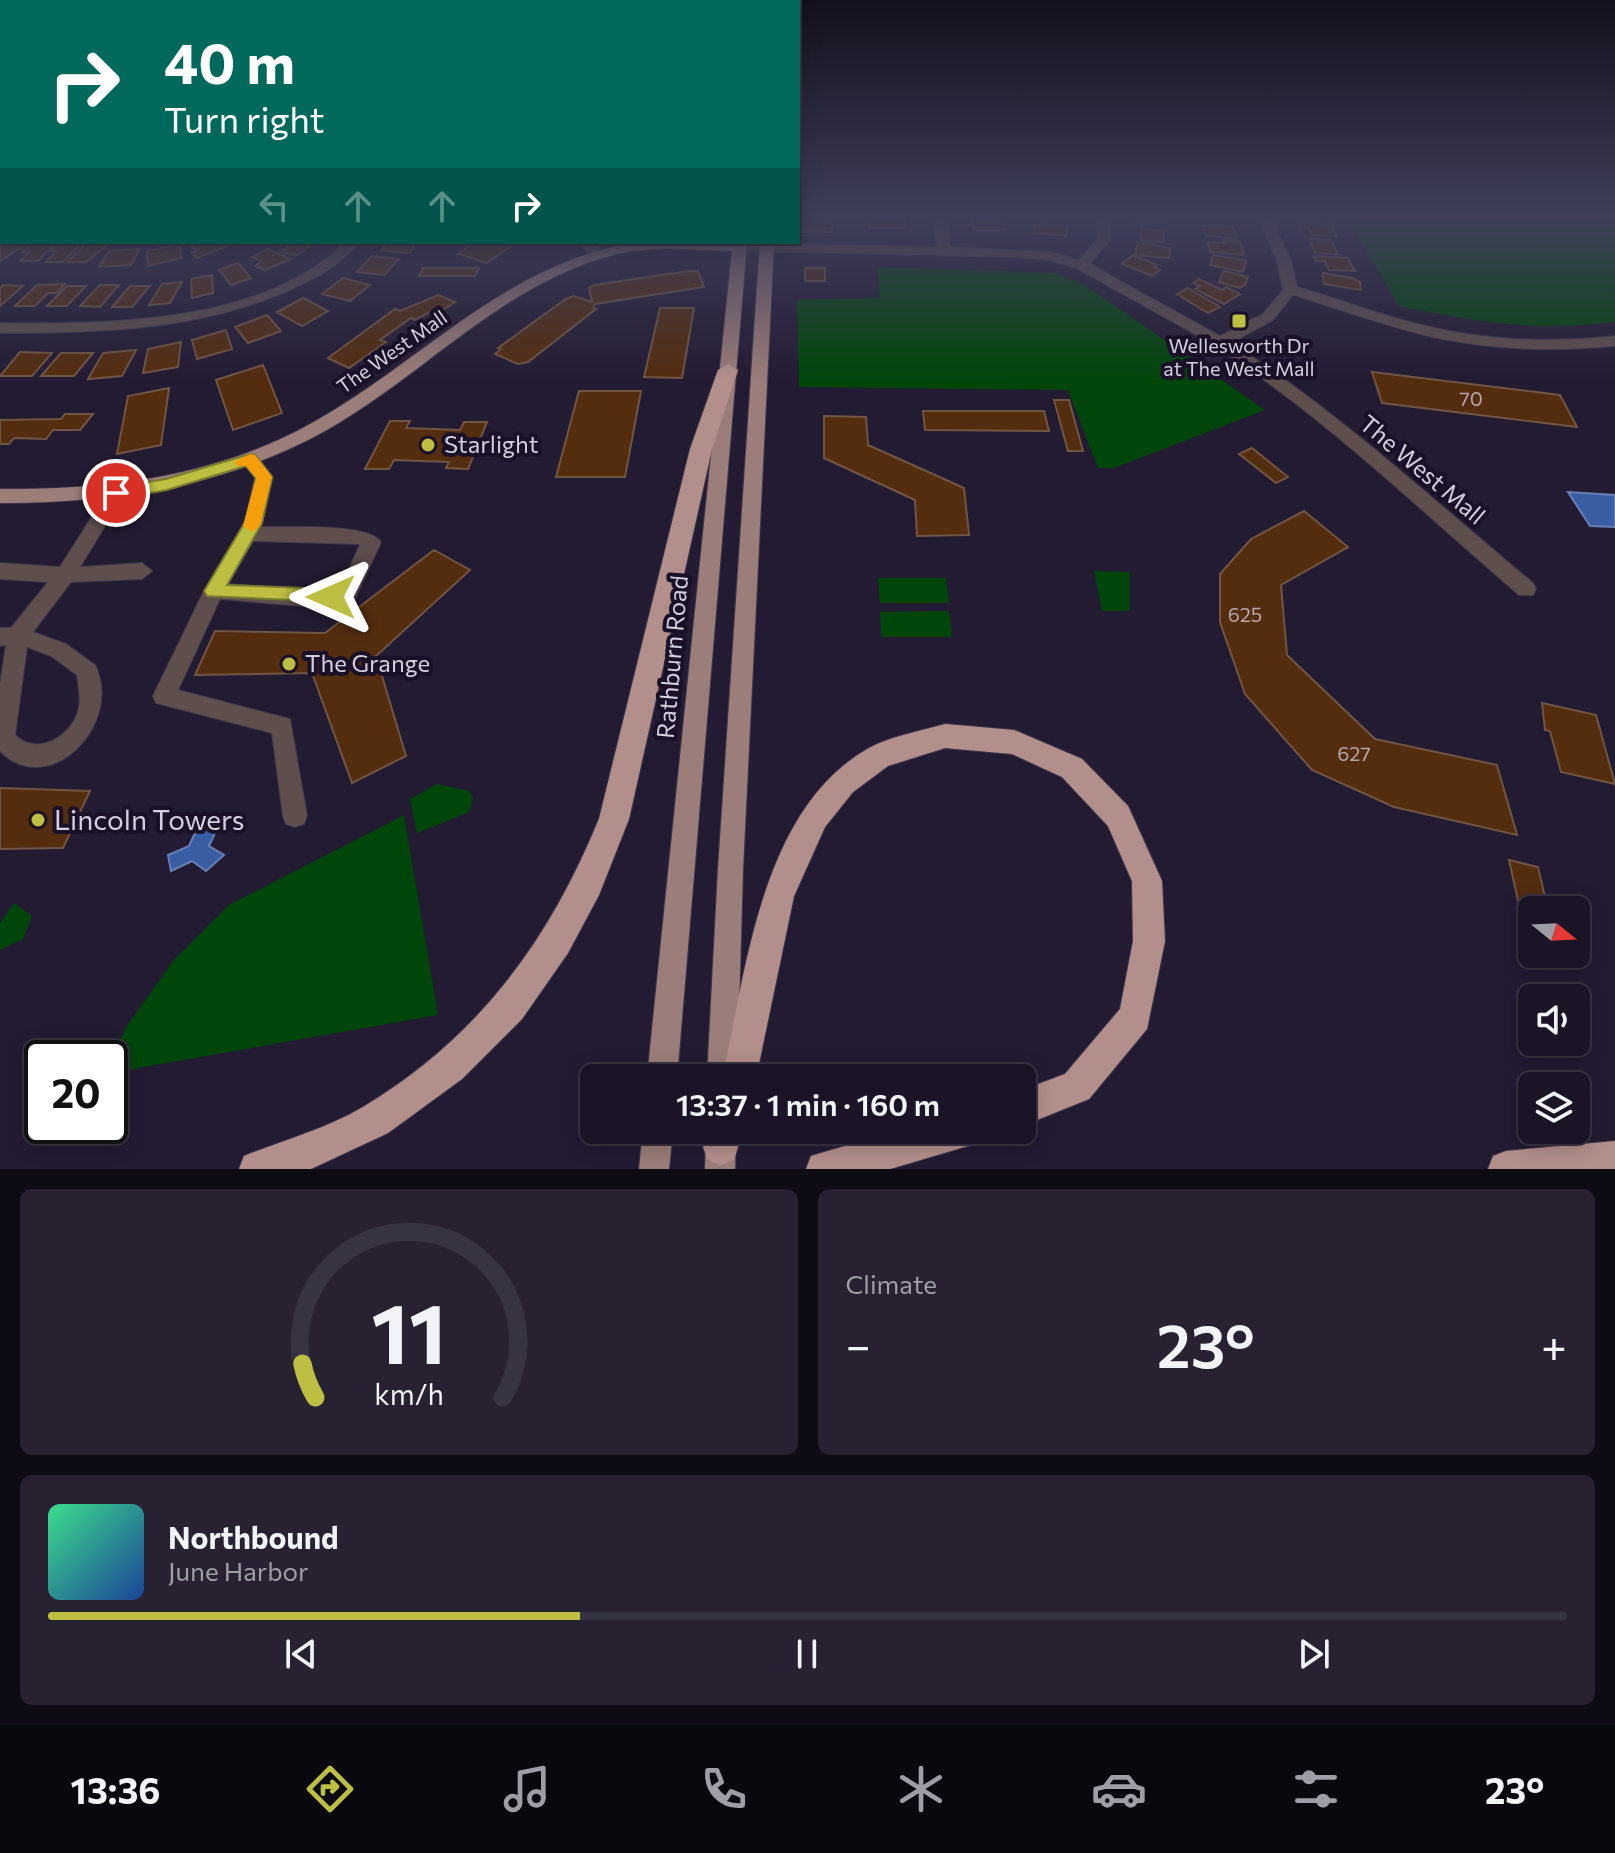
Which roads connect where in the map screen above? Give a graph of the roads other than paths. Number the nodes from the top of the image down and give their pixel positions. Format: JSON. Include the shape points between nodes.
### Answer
{"nodes":[{"id":1,"x":312,"y":272,"type":"edge"},
{"id":2,"x":551,"y":272,"type":"edge"},
{"id":3,"x":737,"y":272,"type":"edge"},
{"id":4,"x":766,"y":272,"type":"edge"},
{"id":5,"x":1092,"y":272,"type":"edge"},
{"id":6,"x":1286,"y":272,"type":"edge"},
{"id":7,"x":1290,"y":290,"type":"junction"},
{"id":8,"x":0,"y":328,"type":"edge"},
{"id":9,"x":1615,"y":341,"type":"edge"},
{"id":10,"x":1215,"y":345,"type":"junction"},
{"id":11,"x":728,"y":370,"type":"junction"},
{"id":12,"x":250,"y":459,"type":"junction"},
{"id":13,"x":116,"y":493,"type":"junction"},
{"id":14,"x":0,"y":496,"type":"edge"},
{"id":15,"x":247,"y":534,"type":"junction"},
{"id":16,"x":0,"y":571,"type":"edge"},
{"id":17,"x":142,"y":571,"type":"dead end"},
{"id":18,"x":65,"y":575,"type":"junction"},
{"id":19,"x":1526,"y":589,"type":"dead end"},
{"id":20,"x":214,"y":591,"type":"junction"},
{"id":21,"x":9,"y":636,"type":"edge"},
{"id":22,"x":295,"y":816,"type":"dead end"},
{"id":23,"x":664,"y":1064,"type":"edge"},
{"id":24,"x":732,"y":1064,"type":"edge"},
{"id":25,"x":734,"y":1064,"type":"edge"},
{"id":26,"x":1036,"y":1103,"type":"edge"},
{"id":27,"x":657,"y":1144,"type":"edge"},
{"id":28,"x":914,"y":1144,"type":"edge"},
{"id":29,"x":1615,"y":1162,"type":"edge"},
{"id":30,"x":257,"y":1169,"type":"edge"},
{"id":31,"x":654,"y":1169,"type":"edge"},
{"id":32,"x":824,"y":1169,"type":"edge"},
{"id":33,"x":1506,"y":1169,"type":"edge"}],
"edges":[{"from":1,"to":8,"type":"street","via":[[245,303],[193,318],[114,329]]},
{"from":2,"to":12,"type":"main road","name":"The West Mall","via":[[335,418]]},
{"from":3,"to":11,"type":"main road","name":"Rathburn Road"},
{"from":4,"to":24,"type":"main road","via":[[731,858]]},
{"from":5,"to":10,"type":"street","name":"The West Mall"},
{"from":6,"to":7,"type":"street"},
{"from":7,"to":9,"type":"street","via":[[1477,341],[1542,348]]},
{"from":7,"to":10,"type":"street","via":[[1268,317]]},
{"from":10,"to":19,"type":"street","name":"The West Mall","via":[[1269,386],[1284,390],[1321,416]]},
{"from":11,"to":23,"type":"main road","name":"Rathburn Road"},
{"from":11,"to":30,"type":"highway","via":[[701,449],[614,819],[557,942],[510,1007],[450,1067],[375,1120]]},
{"from":12,"to":13,"type":"main road","name":"The West Mall"},
{"from":12,"to":15,"type":"street","via":[[264,477]]},
{"from":13,"to":14,"type":"main road","name":"The West Mall"},
{"from":13,"to":18,"type":"street"},
{"from":15,"to":20,"type":"street"},
{"from":15,"to":20,"type":"street","via":[[360,537],[371,542],[347,595],[314,599]]},
{"from":16,"to":18,"type":"street"},
{"from":17,"to":18,"type":"street"},
{"from":18,"to":21,"type":"street"},
{"from":20,"to":22,"type":"street","via":[[164,696],[282,726]]},
{"from":21,"to":21,"type":"street","via":[[72,658],[87,671],[87,721],[54,752],[22,755],[3,739]]},
{"from":25,"to":26,"type":"highway","via":[[786,876],[815,817],[843,783],[880,756],[945,736],[1014,742],[1072,768],[1118,816],[1147,881],[1149,941],[1135,1017],[1077,1087]]},
{"from":27,"to":31,"type":"main road"},
{"from":28,"to":32,"type":"highway"},
{"from":29,"to":33,"type":"highway"}]}
